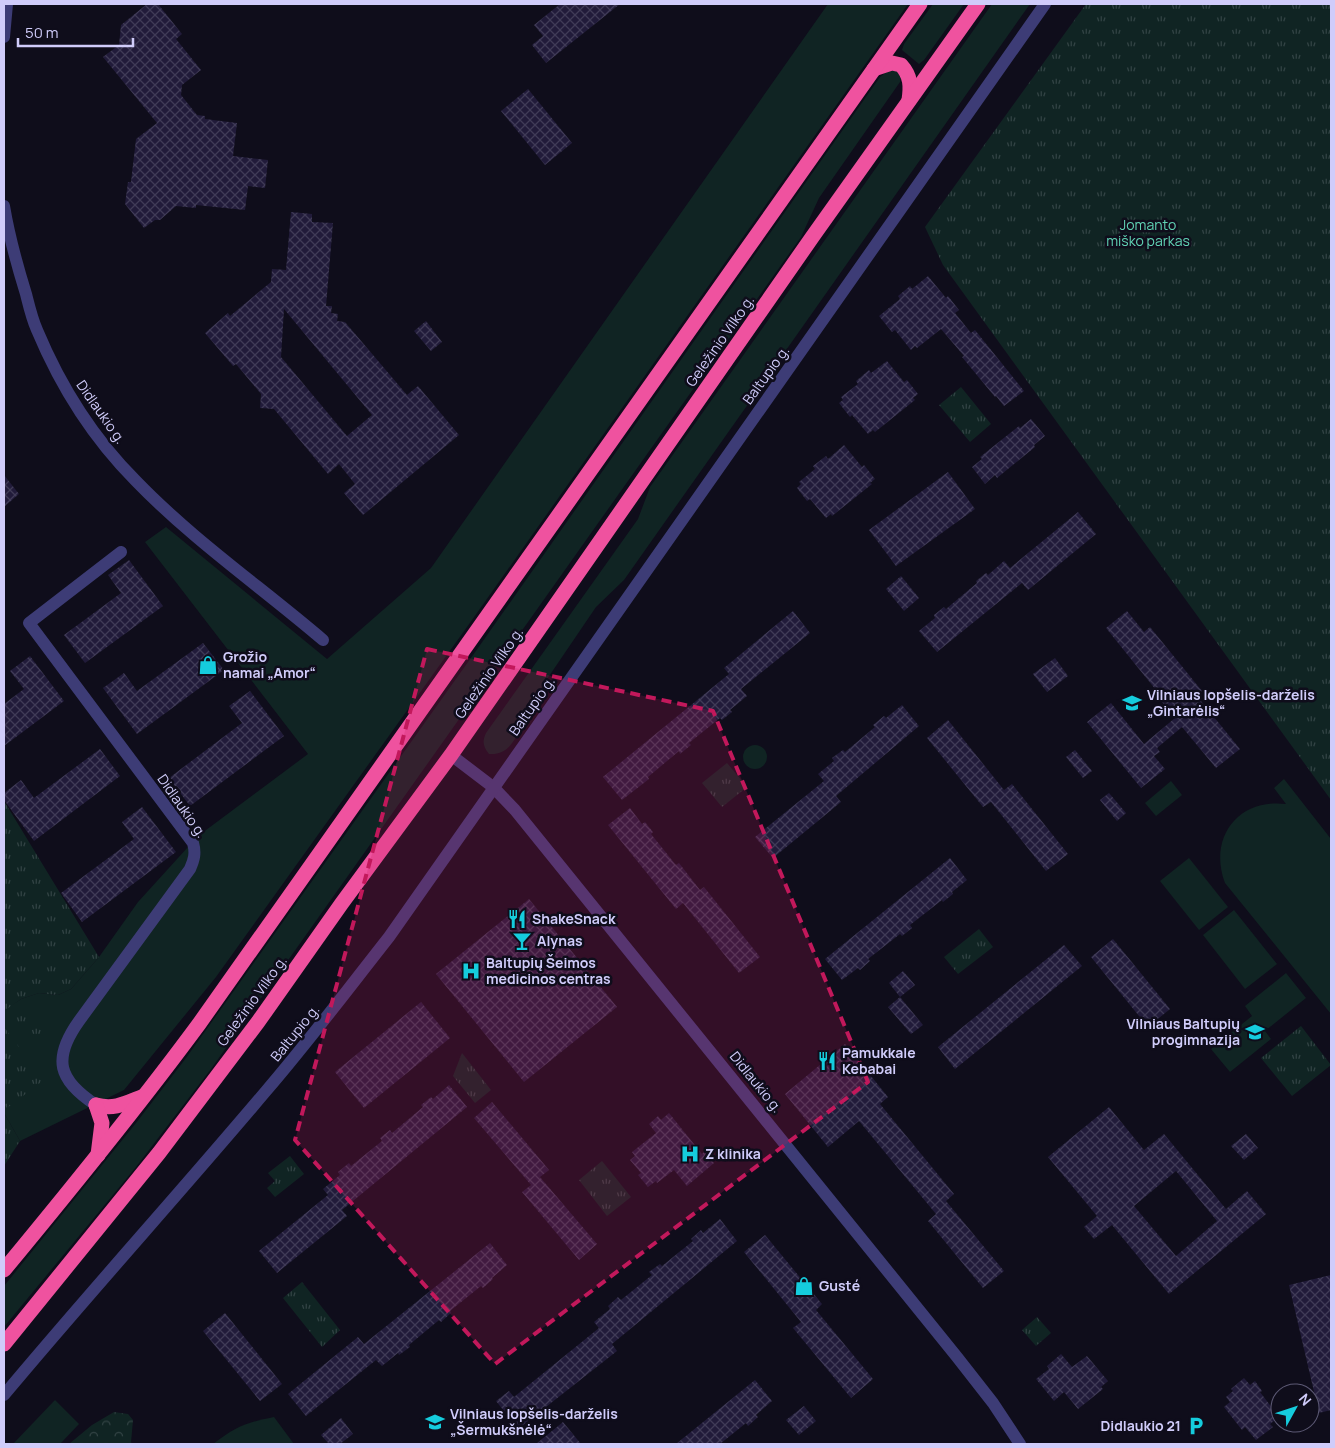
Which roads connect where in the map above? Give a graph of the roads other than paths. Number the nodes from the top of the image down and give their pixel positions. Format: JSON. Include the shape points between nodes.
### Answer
{"nodes":[{"id":1,"x":7,"y":4,"type":"edge"},
{"id":2,"x":920,"y":4,"type":"edge"},
{"id":3,"x":978,"y":4,"type":"edge"},
{"id":4,"x":1045,"y":4,"type":"edge"},
{"id":5,"x":4,"y":38,"type":"edge"},
{"id":6,"x":874,"y":69,"type":"junction"},
{"id":7,"x":909,"y":100,"type":"junction"},
{"id":8,"x":4,"y":206,"type":"edge"},
{"id":9,"x":121,"y":552,"type":"dead end"},
{"id":10,"x":323,"y":640,"type":"dead end"},
{"id":11,"x":451,"y":756,"type":"junction"},
{"id":12,"x":493,"y":787,"type":"junction"},
{"id":13,"x":146,"y":1096,"type":"junction"},
{"id":14,"x":96,"y":1105,"type":"junction"},
{"id":15,"x":98,"y":1156,"type":"junction"},
{"id":16,"x":4,"y":1270,"type":"edge"},
{"id":17,"x":4,"y":1344,"type":"edge"},
{"id":18,"x":4,"y":1394,"type":"edge"},
{"id":19,"x":1020,"y":1444,"type":"edge"}],
"edges":[{"from":1,"to":5,"type":"street"},
{"from":2,"to":6,"type":"highway"},
{"from":3,"to":7,"type":"highway","name":"Geležinio Vilko g."},
{"from":4,"to":12,"type":"street","name":"Baltupio g."},
{"from":6,"to":7,"type":"highway","via":[[892,63],[901,66],[911,86]]},
{"from":6,"to":13,"type":"highway"},
{"from":7,"to":11,"type":"highway","name":"Geležinio Vilko g."},
{"from":8,"to":10,"type":"street","name":"Didlaukio g.","via":[[36,329],[80,411],[111,453],[168,512]]},
{"from":9,"to":14,"type":"street","name":"Didlaukio g.","via":[[29,623],[195,851],[190,869],[79,1021],[64,1047],[64,1070],[70,1083],[80,1095]]},
{"from":11,"to":12,"type":"street","name":"Didlaukio g."},
{"from":11,"to":17,"type":"highway","name":"Geležinio Vilko g.","via":[[207,1091]]},
{"from":12,"to":18,"type":"street","name":"Baltupio g.","via":[[389,937],[309,1040]]},
{"from":12,"to":19,"type":"street","name":"Didlaukio g.","via":[[516,810],[957,1357],[993,1402]]},
{"from":13,"to":14,"type":"highway","via":[[121,1106],[108,1108]]},
{"from":13,"to":15,"type":"highway"},
{"from":14,"to":15,"type":"highway","via":[[102,1123]]},
{"from":15,"to":16,"type":"highway"}]}
